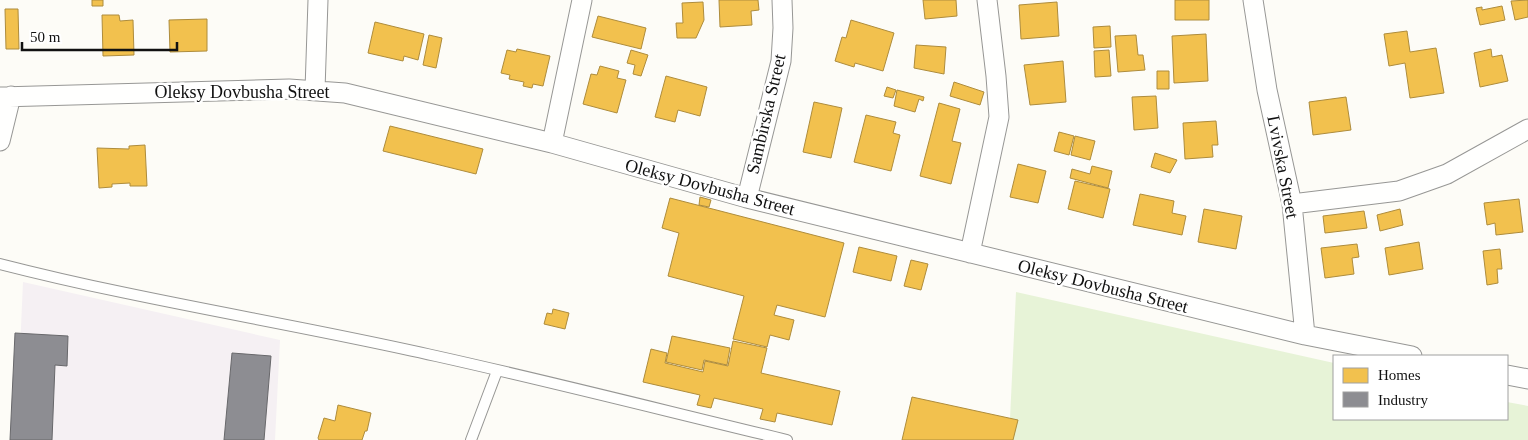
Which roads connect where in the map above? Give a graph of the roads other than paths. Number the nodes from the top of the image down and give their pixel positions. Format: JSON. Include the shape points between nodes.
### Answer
{"nodes":[{"id":1,"x":318,"y":0,"type":"edge"},
{"id":2,"x":582,"y":0,"type":"edge"},
{"id":3,"x":782,"y":0,"type":"edge"},
{"id":4,"x":987,"y":0,"type":"edge"},
{"id":5,"x":1253,"y":0,"type":"edge"},
{"id":6,"x":315,"y":90,"type":"junction"},
{"id":7,"x":5,"y":96,"type":"edge"},
{"id":8,"x":1528,"y":130,"type":"edge"},
{"id":9,"x":0,"y":141,"type":"edge"},
{"id":10,"x":552,"y":143,"type":"junction"},
{"id":11,"x":747,"y":198,"type":"junction"},
{"id":12,"x":1292,"y":204,"type":"junction"},
{"id":13,"x":970,"y":253,"type":"junction"},
{"id":14,"x":0,"y":264,"type":"edge"},
{"id":15,"x":1305,"y":335,"type":"junction"},
{"id":16,"x":1407,"y":355,"type":"edge"},
{"id":17,"x":497,"y":371,"type":"junction"},
{"id":18,"x":1508,"y":375,"type":"edge"},
{"id":19,"x":1528,"y":379,"type":"edge"},
{"id":20,"x":471,"y":440,"type":"edge"},
{"id":21,"x":787,"y":440,"type":"edge"}],
"edges":[{"from":1,"to":6,"type":"street"},
{"from":2,"to":10,"type":"street"},
{"from":3,"to":11,"type":"street","name":"Sambirska Street","via":[[781,61]]},
{"from":4,"to":13,"type":"street","via":[[999,117]]},
{"from":5,"to":12,"type":"street","name":"Lvivska Street","via":[[1267,90]]},
{"from":6,"to":7,"type":"street","name":"Oleksy Dovbusha Street"},
{"from":6,"to":10,"type":"street","name":"Oleksy Dovbusha Street","via":[[345,94]]},
{"from":7,"to":9,"type":"street"},
{"from":8,"to":12,"type":"street","via":[[1447,174],[1394,192]]},
{"from":10,"to":11,"type":"street","name":"Oleksy Dovbusha Street"},
{"from":11,"to":13,"type":"street","name":"Oleksy Dovbusha Street"},
{"from":12,"to":15,"type":"street","name":"Lvivska Street"},
{"from":13,"to":15,"type":"street","name":"Oleksy Dovbusha Street"},
{"from":14,"to":17,"type":"lane","via":[[91,288],[201,307]]},
{"from":15,"to":16,"type":"street","name":"Oleksy Dovbusha Street"},
{"from":17,"to":20,"type":"lane"},
{"from":17,"to":21,"type":"lane"},
{"from":18,"to":19,"type":"street"}]}
